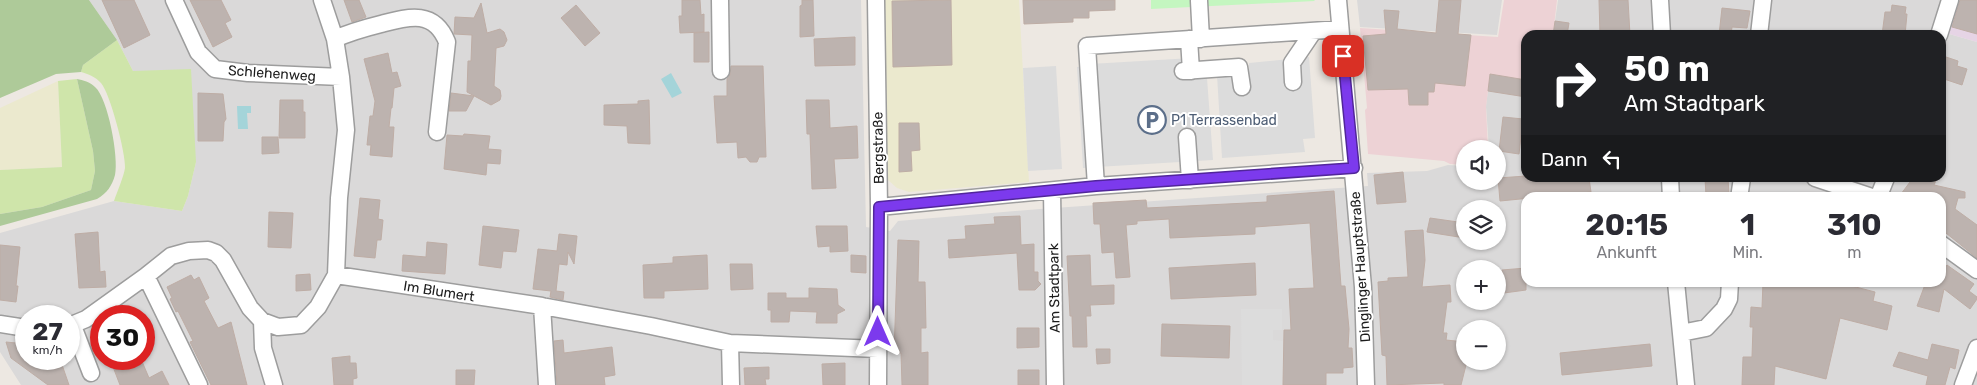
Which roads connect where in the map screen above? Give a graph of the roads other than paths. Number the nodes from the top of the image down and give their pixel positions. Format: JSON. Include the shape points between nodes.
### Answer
{"nodes":[{"id":1,"x":174,"y":0,"type":"edge"},
{"id":2,"x":322,"y":0,"type":"edge"},
{"id":3,"x":720,"y":0,"type":"edge"},
{"id":4,"x":876,"y":0,"type":"edge"},
{"id":5,"x":1338,"y":0,"type":"edge"},
{"id":6,"x":1660,"y":0,"type":"edge"},
{"id":7,"x":1763,"y":0,"type":"edge"},
{"id":8,"x":1950,"y":0,"type":"edge"},
{"id":9,"x":1199,"y":1,"type":"edge"},
{"id":10,"x":1340,"y":29,"type":"junction"},
{"id":11,"x":1662,"y":30,"type":"edge"},
{"id":12,"x":1760,"y":30,"type":"edge"},
{"id":13,"x":1941,"y":30,"type":"edge"},
{"id":14,"x":1313,"y":32,"type":"junction"},
{"id":15,"x":335,"y":39,"type":"junction"},
{"id":16,"x":1195,"y":39,"type":"junction"},
{"id":17,"x":721,"y":70,"type":"dead end"},
{"id":18,"x":341,"y":77,"type":"junction"},
{"id":19,"x":1293,"y":82,"type":"dead end"},
{"id":20,"x":1242,"y":87,"type":"dead end"},
{"id":21,"x":437,"y":132,"type":"dead end"},
{"id":22,"x":1187,"y":137,"type":"dead end"},
{"id":23,"x":1354,"y":168,"type":"junction"},
{"id":24,"x":1190,"y":180,"type":"junction"},
{"id":25,"x":1827,"y":182,"type":"edge"},
{"id":26,"x":1096,"y":186,"type":"junction"},
{"id":27,"x":1052,"y":190,"type":"junction"},
{"id":28,"x":1858,"y":192,"type":"edge"},
{"id":29,"x":879,"y":207,"type":"junction"},
{"id":30,"x":1946,"y":248,"type":"edge"},
{"id":31,"x":1977,"y":270,"type":"edge"},
{"id":32,"x":336,"y":275,"type":"junction"},
{"id":33,"x":146,"y":276,"type":"junction"},
{"id":34,"x":1676,"y":287,"type":"edge"},
{"id":35,"x":1730,"y":287,"type":"edge"},
{"id":36,"x":542,"y":306,"type":"junction"},
{"id":37,"x":80,"y":320,"type":"edge"},
{"id":38,"x":262,"y":321,"type":"junction"},
{"id":39,"x":0,"y":324,"type":"edge"},
{"id":40,"x":15,"y":326,"type":"edge"},
{"id":41,"x":1681,"y":333,"type":"junction"},
{"id":42,"x":730,"y":343,"type":"junction"},
{"id":43,"x":80,"y":347,"type":"edge"},
{"id":44,"x":1977,"y":348,"type":"edge"},
{"id":45,"x":878,"y":349,"type":"junction"},
{"id":46,"x":91,"y":373,"type":"dead end"},
{"id":47,"x":200,"y":385,"type":"edge"},
{"id":48,"x":274,"y":385,"type":"edge"},
{"id":49,"x":547,"y":385,"type":"edge"},
{"id":50,"x":731,"y":385,"type":"edge"},
{"id":51,"x":878,"y":385,"type":"edge"},
{"id":52,"x":1056,"y":385,"type":"edge"},
{"id":53,"x":1366,"y":385,"type":"edge"},
{"id":54,"x":1686,"y":385,"type":"edge"},
{"id":55,"x":1963,"y":385,"type":"edge"}],
"edges":[{"from":1,"to":18,"type":"street","name":"Schlehenweg","via":[[198,52],[214,69]]},
{"from":2,"to":15,"type":"street"},
{"from":3,"to":17,"type":"street"},
{"from":4,"to":29,"type":"street","name":"Bergstraße"},
{"from":5,"to":10,"type":"street","name":"Dinglinger Hauptstraße"},
{"from":6,"to":11,"type":"street"},
{"from":7,"to":12,"type":"street"},
{"from":8,"to":13,"type":"street"},
{"from":9,"to":16,"type":"street"},
{"from":10,"to":14,"type":"street"},
{"from":10,"to":23,"type":"street","name":"Dinglinger Hauptstraße"},
{"from":14,"to":16,"type":"street"},
{"from":14,"to":19,"type":"street","via":[[1292,63]]},
{"from":15,"to":18,"type":"street"},
{"from":15,"to":21,"type":"street","via":[[408,16],[428,20],[442,30],[447,42]]},
{"from":16,"to":20,"type":"street","via":[[1187,71],[1239,67]]},
{"from":16,"to":26,"type":"street","via":[[1087,46]]},
{"from":18,"to":32,"type":"street","via":[[346,130]]},
{"from":22,"to":24,"type":"street"},
{"from":23,"to":24,"type":"street"},
{"from":23,"to":53,"type":"street","name":"Dinglinger Hauptstraße"},
{"from":24,"to":26,"type":"street"},
{"from":25,"to":28,"type":"street"},
{"from":26,"to":27,"type":"street"},
{"from":27,"to":29,"type":"street"},
{"from":27,"to":52,"type":"street","name":"Am Stadtpark"},
{"from":29,"to":45,"type":"street","name":"Bergstraße"},
{"from":30,"to":31,"type":"street"},
{"from":32,"to":36,"type":"street","name":"Im Blumert"},
{"from":32,"to":38,"type":"street","via":[[318,307],[301,325],[278,327]]},
{"from":33,"to":37,"type":"street"},
{"from":33,"to":38,"type":"street","via":[[171,256],[198,249],[208,250],[223,260],[250,308]]},
{"from":33,"to":47,"type":"street"},
{"from":34,"to":41,"type":"street"},
{"from":35,"to":41,"type":"street","via":[[1724,309],[1706,328]]},
{"from":36,"to":42,"type":"street","name":"Im Blumert"},
{"from":36,"to":49,"type":"street"},
{"from":38,"to":48,"type":"street","via":[[262,348]]},
{"from":39,"to":40,"type":"street"},
{"from":41,"to":54,"type":"street"},
{"from":42,"to":45,"type":"street","name":"Im Blumert"},
{"from":42,"to":50,"type":"street"},
{"from":43,"to":46,"type":"street"},
{"from":44,"to":55,"type":"street"},
{"from":45,"to":51,"type":"street","name":"Bergstraße"}]}
